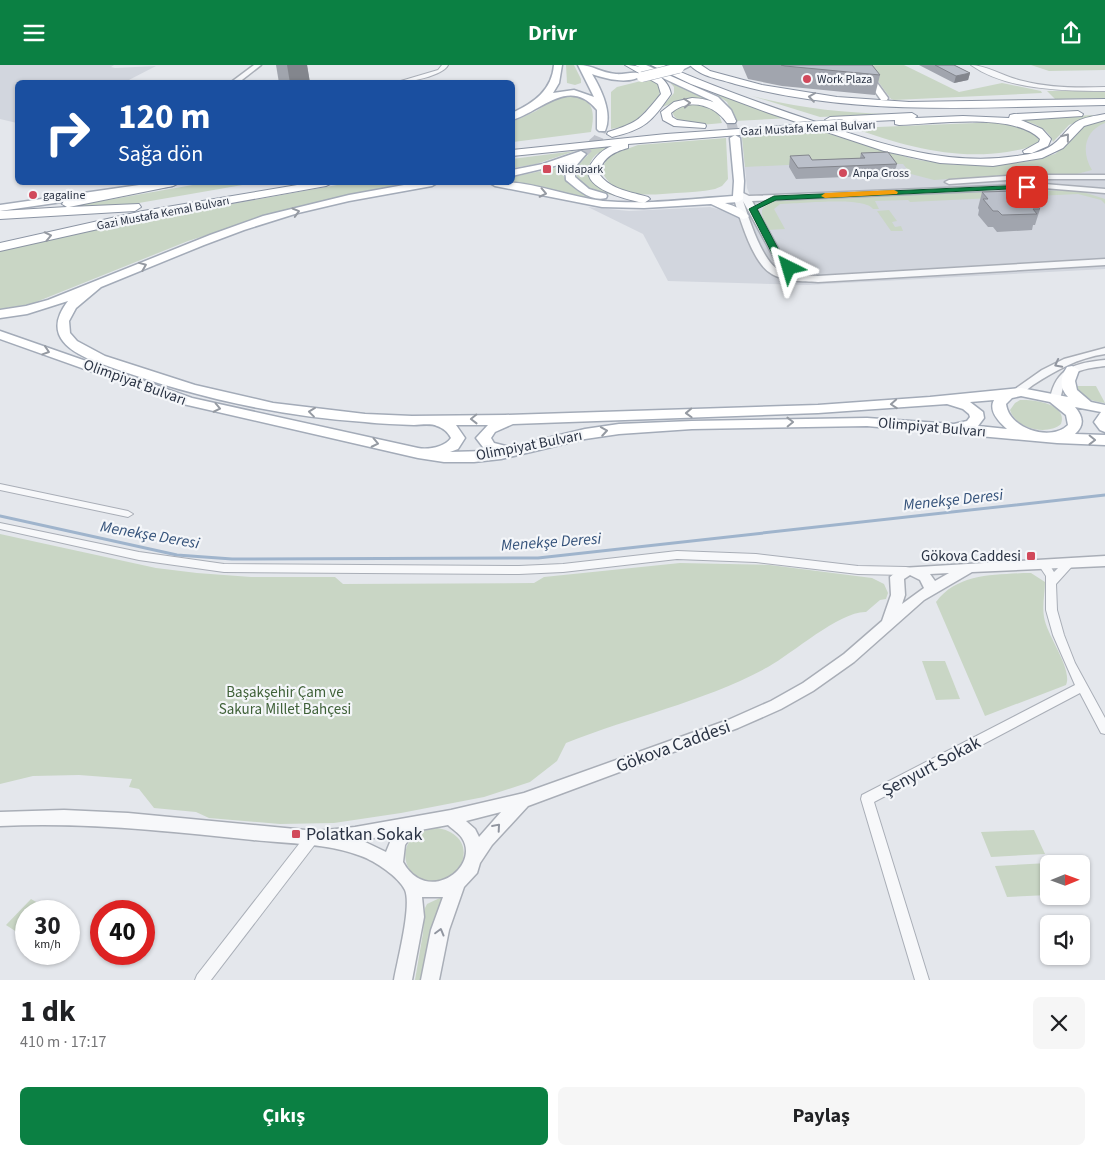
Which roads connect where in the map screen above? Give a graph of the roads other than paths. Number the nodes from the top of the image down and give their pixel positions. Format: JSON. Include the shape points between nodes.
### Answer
{"nodes":[{"id":1,"x":258,"y":65,"type":"edge"},
{"id":2,"x":445,"y":65,"type":"edge"},
{"id":3,"x":583,"y":65,"type":"edge"},
{"id":4,"x":630,"y":65,"type":"edge"},
{"id":5,"x":656,"y":65,"type":"edge"},
{"id":6,"x":695,"y":65,"type":"edge"},
{"id":7,"x":860,"y":65,"type":"edge"},
{"id":8,"x":974,"y":65,"type":"edge"},
{"id":9,"x":678,"y":66,"type":"edge"},
{"id":10,"x":558,"y":68,"type":"edge"},
{"id":11,"x":640,"y":72,"type":"edge"},
{"id":12,"x":591,"y":77,"type":"junction"},
{"id":13,"x":237,"y":80,"type":"edge"},
{"id":14,"x":407,"y":80,"type":"edge"},
{"id":15,"x":1105,"y":89,"type":"edge"},
{"id":16,"x":884,"y":98,"type":"junction"},
{"id":17,"x":1089,"y":102,"type":"junction"},
{"id":18,"x":1105,"y":102,"type":"edge"},
{"id":19,"x":540,"y":103,"type":"junction"},
{"id":20,"x":872,"y":103,"type":"junction"},
{"id":21,"x":964,"y":104,"type":"junction"},
{"id":22,"x":1105,"y":106,"type":"edge"},
{"id":23,"x":602,"y":110,"type":"junction"},
{"id":24,"x":1105,"y":113,"type":"edge"},
{"id":25,"x":515,"y":116,"type":"edge"},
{"id":26,"x":1105,"y":117,"type":"edge"},
{"id":27,"x":963,"y":119,"type":"junction"},
{"id":28,"x":734,"y":123,"type":"junction"},
{"id":29,"x":601,"y":133,"type":"junction"},
{"id":30,"x":666,"y":137,"type":"junction"},
{"id":31,"x":735,"y":137,"type":"tunnel mouth"},
{"id":32,"x":515,"y":145,"type":"edge"},
{"id":33,"x":515,"y":153,"type":"edge"},
{"id":34,"x":515,"y":172,"type":"edge"},
{"id":35,"x":1101,"y":177,"type":"edge"},
{"id":36,"x":739,"y":181,"type":"junction"},
{"id":37,"x":157,"y":185,"type":"edge"},
{"id":38,"x":163,"y":185,"type":"edge"},
{"id":39,"x":268,"y":185,"type":"edge"},
{"id":40,"x":315,"y":185,"type":"edge"},
{"id":41,"x":421,"y":185,"type":"edge"},
{"id":42,"x":505,"y":185,"type":"edge"},
{"id":43,"x":82,"y":187,"type":"edge"},
{"id":44,"x":1104,"y":192,"type":"edge"},
{"id":45,"x":709,"y":194,"type":"junction"},
{"id":46,"x":741,"y":197,"type":"junction"},
{"id":47,"x":774,"y":198,"type":"junction"},
{"id":48,"x":644,"y":199,"type":"junction"},
{"id":49,"x":694,"y":202,"type":"junction"},
{"id":50,"x":65,"y":204,"type":"junction"},
{"id":51,"x":0,"y":208,"type":"edge"},
{"id":52,"x":748,"y":212,"type":"junction"},
{"id":53,"x":0,"y":215,"type":"edge"},
{"id":54,"x":0,"y":247,"type":"edge"},
{"id":55,"x":1105,"y":255,"type":"edge"},
{"id":56,"x":1105,"y":262,"type":"edge"},
{"id":57,"x":860,"y":273,"type":"junction"},
{"id":58,"x":98,"y":284,"type":"junction"},
{"id":59,"x":0,"y":314,"type":"edge"},
{"id":60,"x":0,"y":335,"type":"edge"},
{"id":61,"x":1105,"y":351,"type":"edge"},
{"id":62,"x":1105,"y":363,"type":"edge"},
{"id":63,"x":1072,"y":370,"type":"junction"},
{"id":64,"x":1013,"y":394,"type":"junction"},
{"id":65,"x":1055,"y":399,"type":"junction"},
{"id":66,"x":942,"y":400,"type":"junction"},
{"id":67,"x":1089,"y":405,"type":"junction"},
{"id":68,"x":1105,"y":409,"type":"edge"},
{"id":69,"x":1105,"y":416,"type":"edge"},
{"id":70,"x":740,"y":417,"type":"junction"},
{"id":71,"x":518,"y":418,"type":"junction"},
{"id":72,"x":436,"y":420,"type":"junction"},
{"id":73,"x":1105,"y":427,"type":"edge"},
{"id":74,"x":956,"y":428,"type":"junction"},
{"id":75,"x":1044,"y":437,"type":"junction"},
{"id":76,"x":1105,"y":440,"type":"edge"},
{"id":77,"x":512,"y":452,"type":"junction"},
{"id":78,"x":428,"y":455,"type":"junction"},
{"id":79,"x":0,"y":487,"type":"edge"},
{"id":80,"x":128,"y":514,"type":"dead end"},
{"id":81,"x":0,"y":526,"type":"edge"},
{"id":82,"x":1105,"y":561,"type":"edge"},
{"id":83,"x":1070,"y":563,"type":"junction"},
{"id":84,"x":1043,"y":564,"type":"junction"},
{"id":85,"x":1025,"y":565,"type":"junction"},
{"id":86,"x":971,"y":568,"type":"junction"},
{"id":87,"x":858,"y":570,"type":"junction"},
{"id":88,"x":909,"y":571,"type":"junction"},
{"id":89,"x":1051,"y":583,"type":"junction"},
{"id":90,"x":897,"y":585,"type":"junction"},
{"id":91,"x":926,"y":593,"type":"junction"},
{"id":92,"x":888,"y":624,"type":"junction"},
{"id":93,"x":1083,"y":686,"type":"junction"},
{"id":94,"x":1105,"y":729,"type":"edge"},
{"id":95,"x":524,"y":799,"type":"junction"},
{"id":96,"x":451,"y":817,"type":"junction"},
{"id":97,"x":0,"y":819,"type":"edge"},
{"id":98,"x":410,"y":824,"type":"junction"},
{"id":99,"x":311,"y":839,"type":"junction"},
{"id":100,"x":474,"y":857,"type":"junction"},
{"id":101,"x":397,"y":869,"type":"junction"},
{"id":102,"x":456,"y":885,"type":"junction"},
{"id":103,"x":413,"y":887,"type":"junction"},
{"id":104,"x":202,"y":980,"type":"edge"},
{"id":105,"x":403,"y":980,"type":"edge"},
{"id":106,"x":430,"y":980,"type":"edge"},
{"id":107,"x":922,"y":980,"type":"edge"}],
"edges":[{"from":1,"to":13,"type":"street"},
{"from":2,"to":14,"type":"street","via":[[440,71]]},
{"from":3,"to":11,"type":"main road","via":[[611,77]]},
{"from":3,"to":12,"type":"main road"},
{"from":4,"to":29,"type":"highway","via":[[662,82],[666,94],[636,127]]},
{"from":5,"to":26,"type":"highway","one_way":true,"via":[[689,80],[860,141],[897,152],[945,160],[995,162],[1043,153],[1066,140],[1078,125]]},
{"from":20,"to":6,"type":"highway","one_way":true,"via":[[766,89],[707,73]]},
{"from":7,"to":16,"type":"main road"},
{"from":8,"to":15,"type":"street","via":[[1010,81],[1031,86]]},
{"from":9,"to":11,"type":"main road","bridge":true},
{"from":9,"to":17,"type":"highway","via":[[776,99],[849,110],[932,110]]},
{"from":9,"to":27,"type":"highway","via":[[789,111],[922,153],[1000,157],[1036,149],[1046,139],[1038,130],[1011,121]]},
{"from":10,"to":12,"type":"main road","via":[[561,84],[569,87],[583,86]]},
{"from":10,"to":19,"type":"main road","via":[[552,86]]},
{"from":11,"to":23,"type":"main road","via":[[608,89]]},
{"from":11,"to":28,"type":"main road","via":[[715,99]]},
{"from":12,"to":23,"type":"main road"},
{"from":16,"to":20,"type":"highway"},
{"from":16,"to":21,"type":"highway","via":[[898,103]]},
{"from":17,"to":18,"type":"highway"},
{"from":17,"to":21,"type":"highway"},
{"from":19,"to":23,"type":"main road","via":[[558,93],[575,93],[590,97]]},
{"from":19,"to":25,"type":"main road"},
{"from":20,"to":21,"type":"highway"},
{"from":22,"to":28,"type":"highway","name":"Gazi Mustafa Kemal Bulvarı"},
{"from":23,"to":29,"type":"main road"},
{"from":24,"to":27,"type":"highway","name":"Gazi Mustafa Kemal Bulvarı"},
{"from":27,"to":30,"type":"highway","name":"Gazi Mustafa Kemal Bulvarı","bridge":true},
{"from":28,"to":28,"type":"highway","one_way":true,"via":[[686,125],[674,123],[666,112],[679,103],[699,102],[721,109]]},
{"from":28,"to":29,"type":"highway","name":"Gazi Mustafa Kemal Bulvarı"},
{"from":29,"to":32,"type":"highway","name":"Gazi Mustafa Kemal Bulvarı"},
{"from":30,"to":33,"type":"highway","name":"Gazi Mustafa Kemal Bulvarı"},
{"from":30,"to":48,"type":"highway","via":[[610,150],[594,166],[594,172],[603,185],[622,195]]},
{"from":31,"to":36,"type":"main road"},
{"from":34,"to":48,"type":"main road","via":[[560,163],[581,154],[570,166],[570,178],[577,186],[607,197]]},
{"from":35,"to":44,"type":"street","via":[[1091,180],[1091,184]]},
{"from":35,"to":46,"type":"street","via":[[985,178]]},
{"from":36,"to":45,"type":"main road"},
{"from":36,"to":46,"type":"main road"},
{"from":37,"to":43,"type":"main road","via":[[101,192]]},
{"from":38,"to":50,"type":"highway"},
{"from":39,"to":53,"type":"highway","name":"Gazi Mustafa Kemal Bulvarı","via":[[137,207]]},
{"from":54,"to":40,"type":"highway","name":"Gazi Mustafa Kemal Bulvarı","one_way":true,"via":[[143,215]]},
{"from":58,"to":41,"type":"main road","one_way":true,"via":[[216,236],[257,223],[331,202]]},
{"from":42,"to":49,"type":"main road","one_way":true,"via":[[602,204]]},
{"from":43,"to":50,"type":"main road"},
{"from":43,"to":51,"type":"main road","via":[[44,201]]},
{"from":44,"to":47,"type":"street","via":[[1044,186]]},
{"from":45,"to":46,"type":"main road"},
{"from":45,"to":48,"type":"main road"},
{"from":46,"to":47,"type":"street"},
{"from":46,"to":49,"type":"main road"},
{"from":46,"to":52,"type":"street"},
{"from":47,"to":52,"type":"street"},
{"from":49,"to":52,"type":"main road"},
{"from":50,"to":53,"type":"highway"},
{"from":52,"to":57,"type":"street","via":[[764,260],[772,269],[800,278]]},
{"from":55,"to":57,"type":"street"},
{"from":56,"to":57,"type":"street"},
{"from":58,"to":59,"type":"main road","via":[[57,302]]},
{"from":72,"to":58,"type":"main road","one_way":true,"via":[[368,418],[274,407],[187,387],[84,353],[62,331],[63,318],[79,297]]},
{"from":60,"to":78,"type":"main road","name":"Olimpiyat Bulvarı","one_way":true,"via":[[188,401]]},
{"from":61,"to":64,"type":"street","one_way":true,"via":[[1060,363]]},
{"from":62,"to":63,"type":"street"},
{"from":63,"to":65,"type":"street","via":[[1059,380]]},
{"from":63,"to":67,"type":"main road","via":[[1067,386],[1074,396]]},
{"from":64,"to":65,"type":"main road","via":[[1033,393]]},
{"from":64,"to":66,"type":"main road"},
{"from":64,"to":75,"type":"main road","via":[[999,403],[1001,417],[1019,430]]},
{"from":65,"to":67,"type":"main road"},
{"from":65,"to":75,"type":"main road","via":[[1072,411],[1076,425],[1066,435]]},
{"from":66,"to":70,"type":"main road","one_way":true},
{"from":66,"to":74,"type":"main road","via":[[962,404],[976,412],[977,418],[972,424]]},
{"from":67,"to":68,"type":"main road"},
{"from":69,"to":73,"type":"main road","via":[[1102,422]]},
{"from":70,"to":71,"type":"main road","one_way":true},
{"from":70,"to":74,"type":"main road","name":"Olimpiyat Bulvarı","one_way":true},
{"from":77,"to":70,"type":"main road","name":"Olimpiyat Bulvarı","one_way":true,"via":[[578,435]]},
{"from":71,"to":72,"type":"main road","one_way":true},
{"from":71,"to":77,"type":"main road","via":[[497,424],[483,438],[489,447]]},
{"from":72,"to":78,"type":"main road","via":[[451,428],[458,438],[453,445]]},
{"from":74,"to":75,"type":"main road","name":"Olimpiyat Bulvarı"},
{"from":75,"to":76,"type":"main road","one_way":true},
{"from":77,"to":78,"type":"main road","name":"Olimpiyat Bulvarı","via":[[474,457]]},
{"from":79,"to":80,"type":"street"},
{"from":81,"to":87,"type":"street","via":[[139,556],[224,568],[518,570],[677,555],[756,558]]},
{"from":82,"to":83,"type":"street","name":"Gökova Caddesi"},
{"from":83,"to":84,"type":"street","name":"Gökova Caddesi"},
{"from":83,"to":89,"type":"street"},
{"from":84,"to":85,"type":"street","name":"Gökova Caddesi"},
{"from":84,"to":89,"type":"street","via":[[1052,575]]},
{"from":85,"to":86,"type":"street","name":"Gökova Caddesi"},
{"from":85,"to":89,"type":"street","via":[[1041,571]]},
{"from":86,"to":88,"type":"street","name":"Gökova Caddesi"},
{"from":86,"to":91,"type":"street","name":"Gökova Caddesi"},
{"from":87,"to":88,"type":"street"},
{"from":87,"to":90,"type":"street","via":[[891,579]]},
{"from":88,"to":90,"type":"street","name":"Gökova Caddesi","via":[[897,577]]},
{"from":88,"to":91,"type":"street","via":[[926,577],[929,581]]},
{"from":89,"to":93,"type":"street","via":[[1053,620]]},
{"from":90,"to":91,"type":"street","via":[[904,593]]},
{"from":90,"to":92,"type":"street","name":"Gökova Caddesi","via":[[898,595]]},
{"from":91,"to":92,"type":"street","name":"Gökova Caddesi"},
{"from":92,"to":95,"type":"street","name":"Gökova Caddesi","via":[[849,658],[776,705],[733,724]]},
{"from":93,"to":94,"type":"street"},
{"from":93,"to":107,"type":"street","name":"Şenyurt Sokak","via":[[867,799]]},
{"from":95,"to":96,"type":"street","name":"Gökova Caddesi"},
{"from":100,"to":95,"type":"street","name":"Gökova Caddesi","one_way":true},
{"from":96,"to":98,"type":"street"},
{"from":96,"to":100,"type":"street","via":[[470,833]]},
{"from":97,"to":99,"type":"street","via":[[45,816],[142,821]]},
{"from":98,"to":99,"type":"street"},
{"from":98,"to":101,"type":"street","via":[[395,848]]},
{"from":99,"to":101,"type":"street","via":[[363,848]]},
{"from":99,"to":104,"type":"street"},
{"from":100,"to":102,"type":"street"},
{"from":101,"to":103,"type":"street"},
{"from":102,"to":103,"type":"street","via":[[433,891]]},
{"from":106,"to":102,"type":"street","one_way":true,"via":[[440,930]]},
{"from":103,"to":105,"type":"street","via":[[415,917]]}]}
